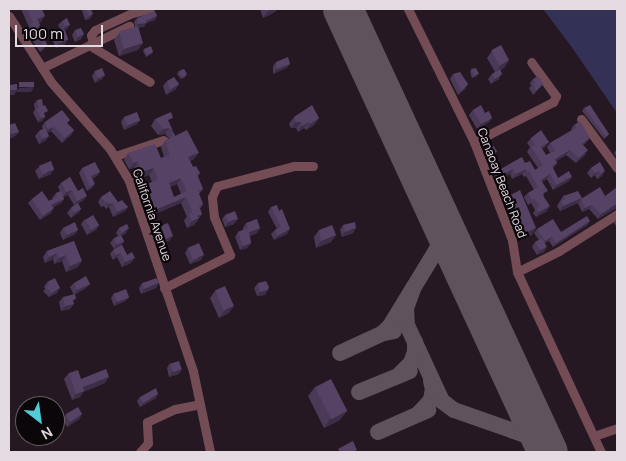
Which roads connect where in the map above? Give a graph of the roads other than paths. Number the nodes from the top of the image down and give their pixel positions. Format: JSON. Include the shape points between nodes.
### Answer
{"nodes":[{"id":1,"x":150,"y":9,"type":"edge"},
{"id":2,"x":408,"y":9,"type":"edge"},
{"id":3,"x":9,"y":16,"type":"edge"},
{"id":4,"x":129,"y":26,"type":"dead end"},
{"id":5,"x":91,"y":44,"type":"junction"},
{"id":6,"x":531,"y":62,"type":"dead end"},
{"id":7,"x":42,"y":68,"type":"junction"},
{"id":8,"x":150,"y":82,"type":"dead end"},
{"id":9,"x":581,"y":119,"type":"edge"},
{"id":10,"x":163,"y":140,"type":"edge"},
{"id":11,"x":474,"y":142,"type":"junction"},
{"id":12,"x":115,"y":156,"type":"junction"},
{"id":13,"x":313,"y":166,"type":"dead end"},
{"id":14,"x":617,"y":168,"type":"edge"},
{"id":15,"x":617,"y":214,"type":"edge"},
{"id":16,"x":517,"y":272,"type":"junction"},
{"id":17,"x":164,"y":288,"type":"junction"},
{"id":18,"x":200,"y":404,"type":"junction"},
{"id":19,"x":617,"y":428,"type":"edge"},
{"id":20,"x":594,"y":436,"type":"junction"},
{"id":21,"x":140,"y":452,"type":"edge"},
{"id":22,"x":210,"y":452,"type":"edge"},
{"id":23,"x":601,"y":452,"type":"edge"}],
"edges":[{"from":1,"to":5,"type":"street","via":[[132,13],[95,30]]},
{"from":2,"to":11,"type":"street","name":"Canaoay Beach Road"},
{"from":3,"to":7,"type":"street","name":"California Avenue"},
{"from":4,"to":5,"type":"street"},
{"from":5,"to":7,"type":"street"},
{"from":5,"to":8,"type":"street"},
{"from":6,"to":11,"type":"street","via":[[556,96],[553,102]]},
{"from":7,"to":12,"type":"street","name":"California Avenue","via":[[61,96]]},
{"from":9,"to":14,"type":"street"},
{"from":10,"to":12,"type":"street"},
{"from":11,"to":16,"type":"street","name":"Canaoay Beach Road","via":[[512,240]]},
{"from":12,"to":17,"type":"street","name":"California Avenue","via":[[134,193]]},
{"from":13,"to":17,"type":"street","via":[[294,166],[217,186],[212,197],[214,217],[230,255]]},
{"from":15,"to":16,"type":"street","via":[[559,251]]},
{"from":16,"to":20,"type":"street","name":"Canaoay Beach Road"},
{"from":17,"to":18,"type":"street","name":"California Avenue","via":[[193,372]]},
{"from":18,"to":21,"type":"street","via":[[175,409],[146,423],[148,443]]},
{"from":18,"to":22,"type":"street","name":"California Avenue"},
{"from":19,"to":20,"type":"street"},
{"from":20,"to":23,"type":"street","name":"Canaoay Beach Road"}]}
